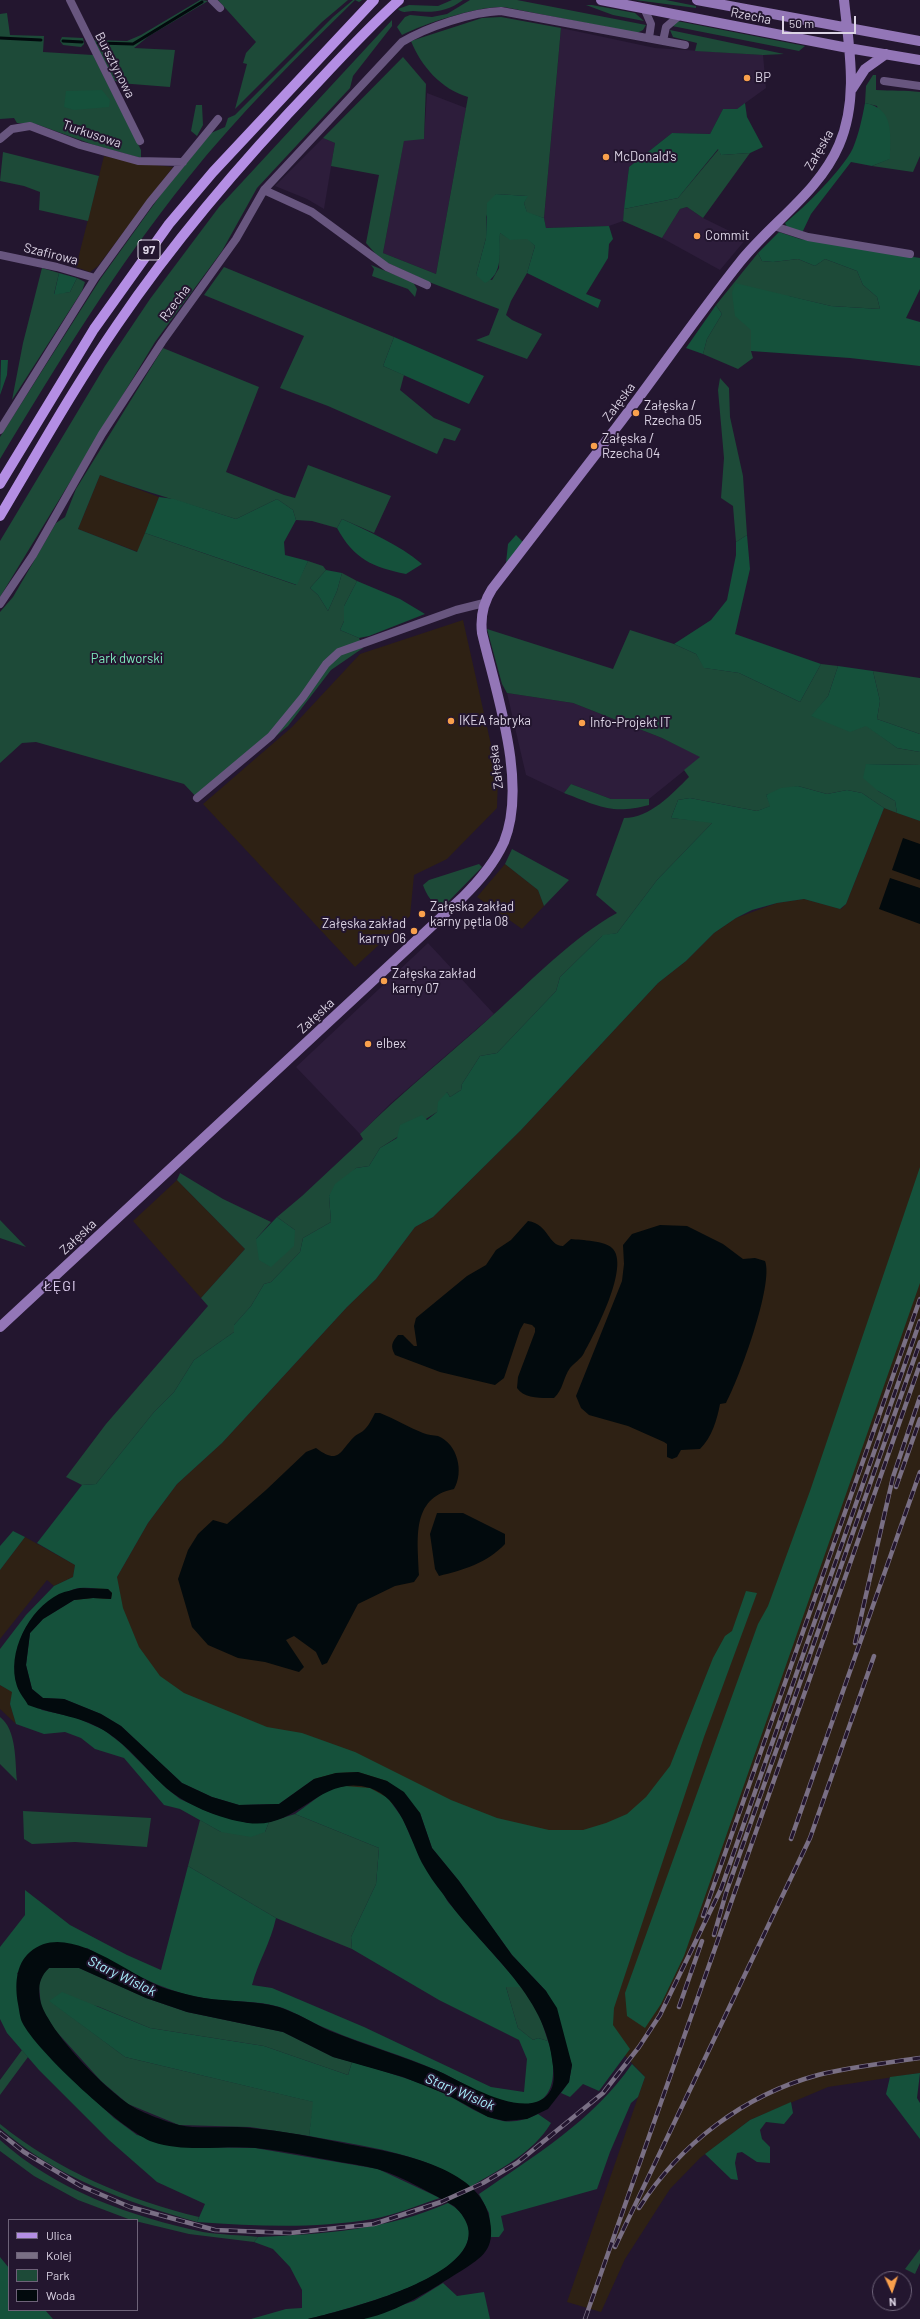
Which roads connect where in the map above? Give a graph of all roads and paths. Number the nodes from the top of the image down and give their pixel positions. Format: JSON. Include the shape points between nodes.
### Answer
{"nodes":[{"id":1,"x":70,"y":0,"type":"edge"},
{"id":2,"x":212,"y":0,"type":"edge"},
{"id":3,"x":374,"y":0,"type":"edge"},
{"id":4,"x":399,"y":0,"type":"edge"},
{"id":5,"x":601,"y":0,"type":"edge"},
{"id":6,"x":698,"y":0,"type":"edge"},
{"id":7,"x":844,"y":0,"type":"edge"},
{"id":8,"x":220,"y":8,"type":"dead end"},
{"id":9,"x":644,"y":8,"type":"junction"},
{"id":10,"x":680,"y":15,"type":"junction"},
{"id":11,"x":847,"y":29,"type":"junction"},
{"id":12,"x":649,"y":38,"type":"junction"},
{"id":13,"x":920,"y":40,"type":"edge"},
{"id":14,"x":663,"y":41,"type":"junction"},
{"id":15,"x":685,"y":45,"type":"dead end"},
{"id":16,"x":848,"y":48,"type":"junction"},
{"id":17,"x":886,"y":54,"type":"junction"},
{"id":18,"x":920,"y":60,"type":"edge"},
{"id":19,"x":884,"y":81,"type":"dead end"},
{"id":20,"x":920,"y":86,"type":"edge"},
{"id":21,"x":851,"y":91,"type":"junction"},
{"id":22,"x":218,"y":119,"type":"dead end"},
{"id":23,"x":0,"y":139,"type":"edge"},
{"id":24,"x":140,"y":141,"type":"dead end"},
{"id":25,"x":182,"y":162,"type":"junction"},
{"id":26,"x":264,"y":190,"type":"junction"},
{"id":27,"x":774,"y":226,"type":"junction"},
{"id":28,"x":910,"y":254,"type":"dead end"},
{"id":29,"x":0,"y":256,"type":"edge"},
{"id":30,"x":95,"y":278,"type":"junction"},
{"id":31,"x":427,"y":285,"type":"dead end"},
{"id":32,"x":0,"y":430,"type":"edge"},
{"id":33,"x":0,"y":484,"type":"edge"},
{"id":34,"x":0,"y":516,"type":"edge"},
{"id":35,"x":484,"y":603,"type":"junction"},
{"id":36,"x":0,"y":604,"type":"edge"},
{"id":37,"x":197,"y":798,"type":"dead end"},
{"id":38,"x":0,"y":1327,"type":"edge"}],
"edges":[{"from":1,"to":24,"type":"street","name":"Bursztynowa"},
{"from":2,"to":8,"type":"street"},
{"from":3,"to":33,"type":"main road","number":"97","via":[[213,172],[169,224],[94,329]]},
{"from":4,"to":34,"type":"main road","number":"97","via":[[284,117],[222,186],[159,265],[116,326]]},
{"from":5,"to":9,"type":"street","name":"Rzecha"},
{"from":6,"to":11,"type":"street","name":"Rzecha"},
{"from":7,"to":11,"type":"street","name":"Załęska"},
{"from":9,"to":10,"type":"street","name":"Rzecha"},
{"from":9,"to":12,"type":"street","via":[[651,24]]},
{"from":10,"to":14,"type":"street","via":[[666,27]]},
{"from":10,"to":16,"type":"street","name":"Rzecha"},
{"from":11,"to":13,"type":"street","name":"Rzecha"},
{"from":11,"to":16,"type":"street","name":"Załęska"},
{"from":12,"to":14,"type":"street"},
{"from":12,"to":26,"type":"street","name":"Rzecha","via":[[501,11],[473,14],[417,34],[402,42]]},
{"from":14,"to":15,"type":"street"},
{"from":16,"to":17,"type":"street","name":"Rzecha"},
{"from":16,"to":21,"type":"street","name":"Załęska"},
{"from":17,"to":18,"type":"street","name":"Rzecha"},
{"from":17,"to":21,"type":"street","name":"Załęska","via":[[865,69]]},
{"from":19,"to":20,"type":"street"},
{"from":21,"to":27,"type":"street","name":"Załęska","via":[[848,118],[833,158],[807,192]]},
{"from":22,"to":25,"type":"street"},
{"from":23,"to":25,"type":"street","name":"Turkusowa","via":[[12,129],[30,126],[80,145],[132,159]]},
{"from":25,"to":30,"type":"street"},
{"from":26,"to":31,"type":"street","via":[[312,212],[368,255],[387,267]]},
{"from":26,"to":36,"type":"street","name":"Rzecha","via":[[236,239],[162,342],[102,434],[33,555]]},
{"from":27,"to":28,"type":"street","via":[[808,237]]},
{"from":27,"to":35,"type":"street","name":"Załęska","via":[[742,259],[715,293]]},
{"from":29,"to":30,"type":"street","name":"Szafirowa","via":[[57,267]]},
{"from":30,"to":32,"type":"street"},
{"from":35,"to":37,"type":"street","via":[[456,610],[339,652],[326,664],[271,736]]},
{"from":35,"to":38,"type":"street","name":"Załęska","via":[[481,617],[482,632],[507,741],[513,789],[509,826],[496,858],[457,903]]}]}
